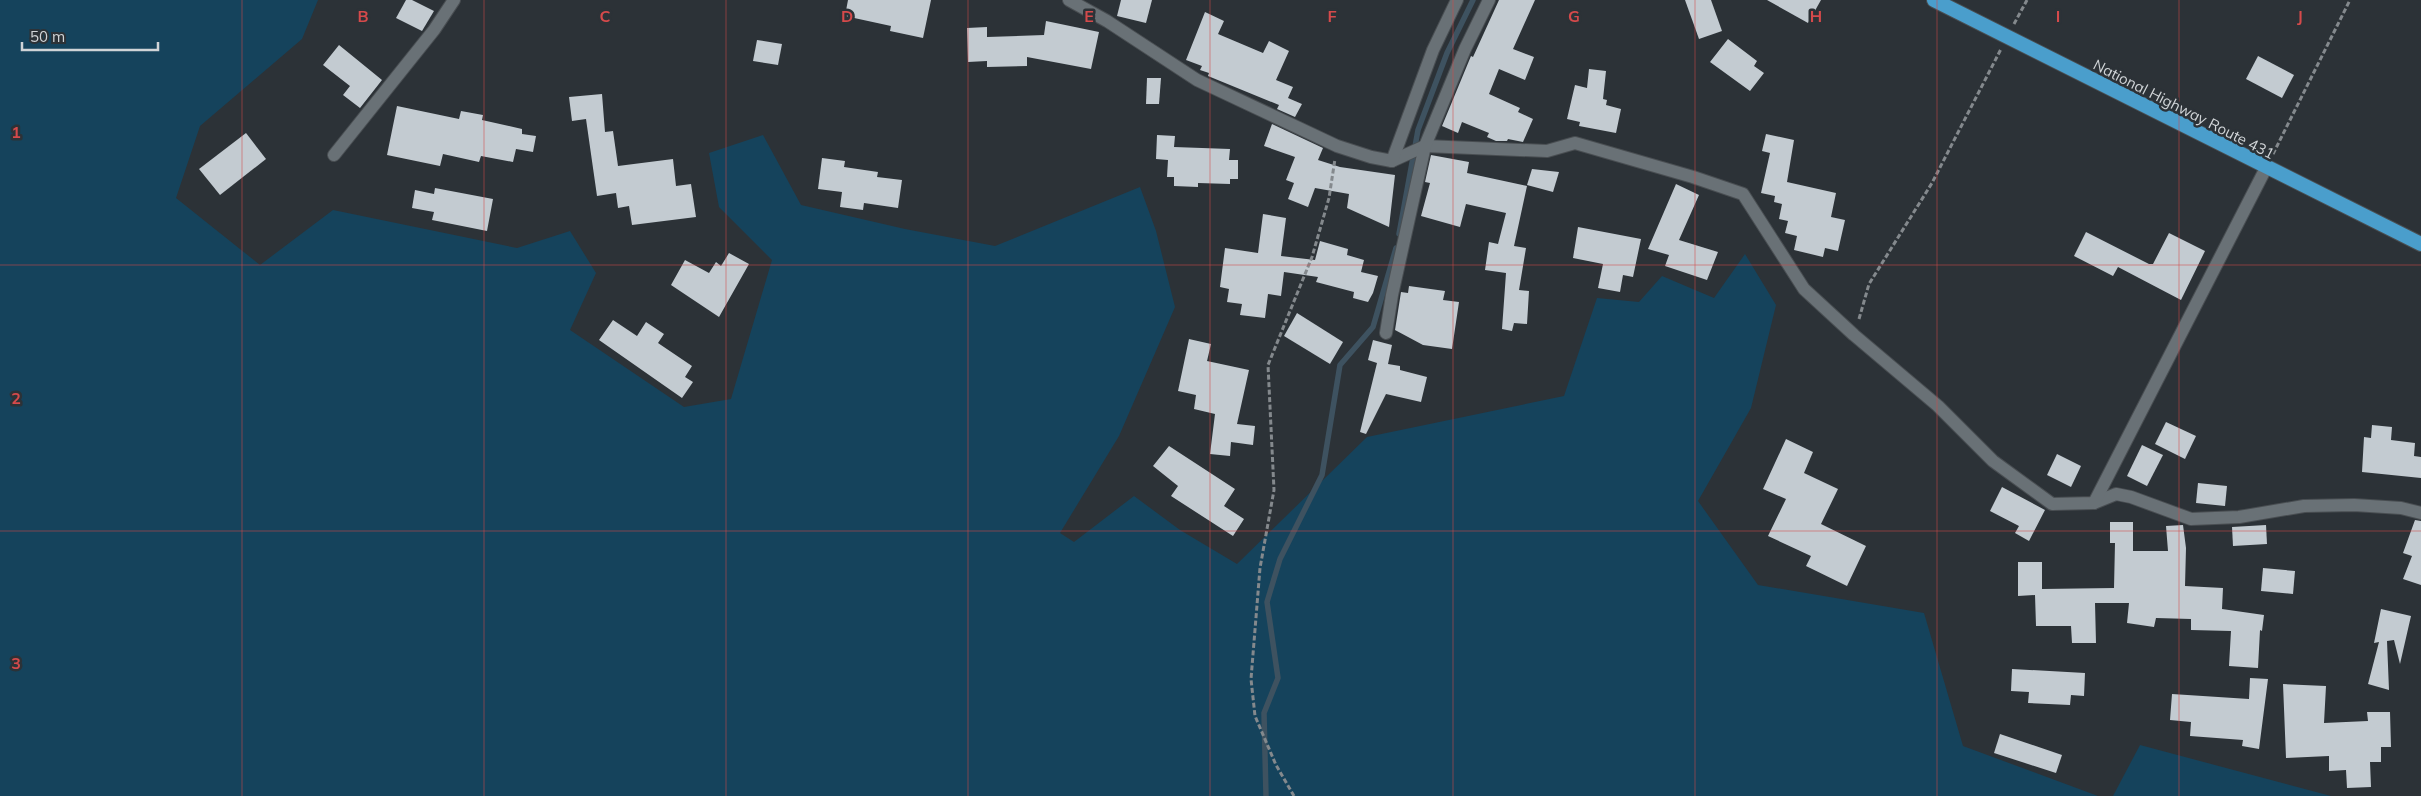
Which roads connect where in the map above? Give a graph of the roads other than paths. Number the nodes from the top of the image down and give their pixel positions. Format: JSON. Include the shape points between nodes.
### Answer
{"nodes":[{"id":1,"x":454,"y":0,"type":"edge"},
{"id":2,"x":1068,"y":0,"type":"edge"},
{"id":3,"x":1457,"y":0,"type":"edge"},
{"id":4,"x":1489,"y":0,"type":"edge"},
{"id":5,"x":1934,"y":0,"type":"edge"},
{"id":6,"x":1425,"y":146,"type":"junction"},
{"id":7,"x":334,"y":155,"type":"dead end"},
{"id":8,"x":1392,"y":161,"type":"junction"},
{"id":9,"x":2266,"y":168,"type":"junction"},
{"id":10,"x":2421,"y":244,"type":"edge"},
{"id":11,"x":1386,"y":333,"type":"dead end"},
{"id":12,"x":2094,"y":503,"type":"junction"},
{"id":13,"x":2421,"y":513,"type":"edge"}],
"edges":[{"from":1,"to":7,"type":"street","via":[[434,30]]},
{"from":2,"to":8,"type":"street","via":[[1107,21],[1197,80],[1337,146]]},
{"from":3,"to":8,"type":"street","via":[[1433,50]]},
{"from":4,"to":6,"type":"street"},
{"from":5,"to":9,"type":"highway","name":"National Highway Route 431"},
{"from":6,"to":8,"type":"street"},
{"from":6,"to":11,"type":"street"},
{"from":6,"to":12,"type":"street","via":[[1547,151],[1575,143],[1742,194],[1804,289],[1938,406],[1993,461],[2052,504]]},
{"from":9,"to":10,"type":"highway","name":"National Highway Route 431"},
{"from":9,"to":12,"type":"street"},
{"from":12,"to":13,"type":"street","via":[[2116,494],[2191,519],[2239,518],[2304,506],[2401,508]]}]}
